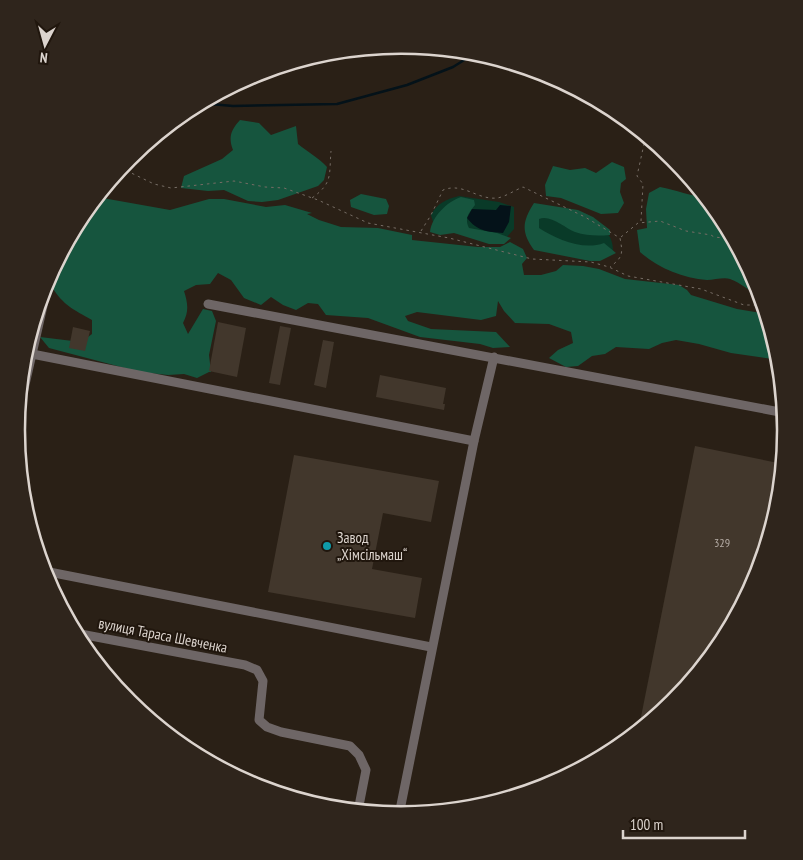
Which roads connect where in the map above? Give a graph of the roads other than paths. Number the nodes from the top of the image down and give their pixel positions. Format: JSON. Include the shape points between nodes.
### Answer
{"nodes":[{"id":1,"x":208,"y":304,"type":"dead end"},
{"id":2,"x":32,"y":354,"type":"edge"},
{"id":3,"x":494,"y":357,"type":"junction"},
{"id":4,"x":777,"y":411,"type":"edge"},
{"id":5,"x":474,"y":441,"type":"junction"},
{"id":6,"x":54,"y":573,"type":"edge"},
{"id":7,"x":86,"y":635,"type":"edge"},
{"id":8,"x":432,"y":647,"type":"junction"},
{"id":9,"x":359,"y":804,"type":"edge"},
{"id":10,"x":401,"y":806,"type":"edge"}],
"edges":[{"from":1,"to":3,"type":"lane"},
{"from":2,"to":5,"type":"lane"},
{"from":3,"to":4,"type":"lane"},
{"from":3,"to":5,"type":"lane"},
{"from":5,"to":8,"type":"lane"},
{"from":6,"to":8,"type":"lane"},
{"from":7,"to":9,"type":"lane","name":"вулиця Тараса Шевченка","via":[[257,670],[263,680],[259,720],[281,732],[350,746],[360,755],[366,770]]},
{"from":8,"to":10,"type":"lane"}]}
